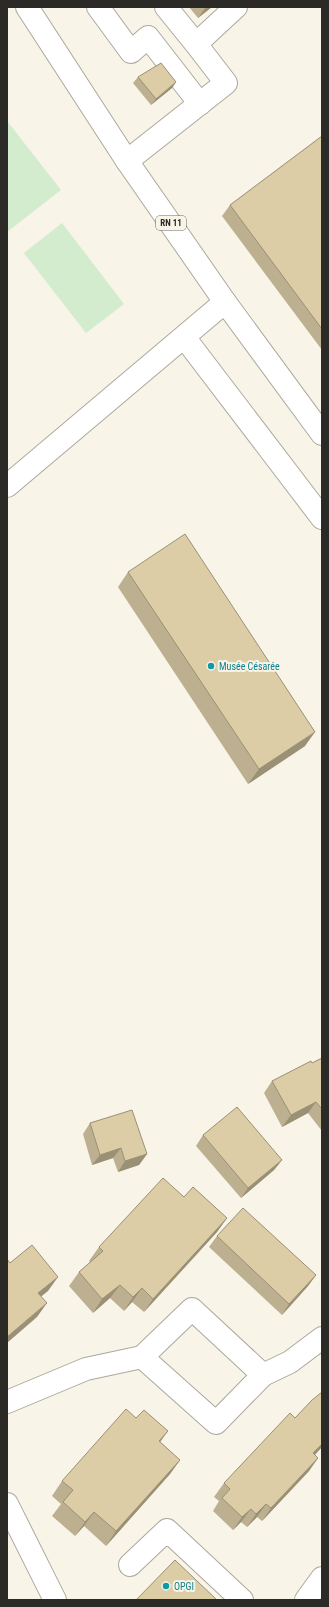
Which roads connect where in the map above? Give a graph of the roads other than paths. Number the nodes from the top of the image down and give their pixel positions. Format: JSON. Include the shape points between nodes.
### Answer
{"nodes":[{"id":1,"x":27,"y":7,"type":"edge"},
{"id":2,"x":98,"y":7,"type":"edge"},
{"id":3,"x":166,"y":7,"type":"edge"},
{"id":4,"x":236,"y":7,"type":"edge"},
{"id":5,"x":196,"y":44,"type":"junction"},
{"id":6,"x":200,"y":104,"type":"junction"},
{"id":7,"x":127,"y":161,"type":"junction"},
{"id":8,"x":225,"y":302,"type":"junction"},
{"id":9,"x":184,"y":337,"type":"junction"},
{"id":10,"x":322,"y":434,"type":"edge"},
{"id":11,"x":7,"y":486,"type":"edge"},
{"id":12,"x":322,"y":518,"type":"edge"},
{"id":13,"x":322,"y":1338,"type":"edge"},
{"id":14,"x":142,"y":1357,"type":"junction"},
{"id":15,"x":263,"y":1375,"type":"junction"},
{"id":16,"x":7,"y":1402,"type":"edge"},
{"id":17,"x":7,"y":1504,"type":"edge"},
{"id":18,"x":130,"y":1565,"type":"dead end"},
{"id":19,"x":322,"y":1578,"type":"edge"},
{"id":20,"x":55,"y":1600,"type":"edge"},
{"id":21,"x":242,"y":1600,"type":"edge"},
{"id":22,"x":306,"y":1600,"type":"edge"}],
"edges":[{"from":1,"to":7,"type":"street","number":"RN 11"},
{"from":2,"to":6,"type":"street","via":[[131,52],[148,37]]},
{"from":3,"to":5,"type":"street"},
{"from":4,"to":5,"type":"street"},
{"from":5,"to":6,"type":"street","via":[[226,83]]},
{"from":6,"to":7,"type":"street"},
{"from":7,"to":8,"type":"street","number":"RN 11"},
{"from":8,"to":9,"type":"street"},
{"from":8,"to":10,"type":"street","number":"RN 11"},
{"from":9,"to":11,"type":"street"},
{"from":9,"to":12,"type":"street"},
{"from":13,"to":15,"type":"street","via":[[290,1362]]},
{"from":14,"to":15,"type":"street","via":[[192,1309]]},
{"from":14,"to":15,"type":"street","via":[[216,1423]]},
{"from":14,"to":16,"type":"street","via":[[86,1369]]},
{"from":17,"to":20,"type":"street"},
{"from":18,"to":21,"type":"street","via":[[167,1530]]},
{"from":19,"to":22,"type":"street"}]}
